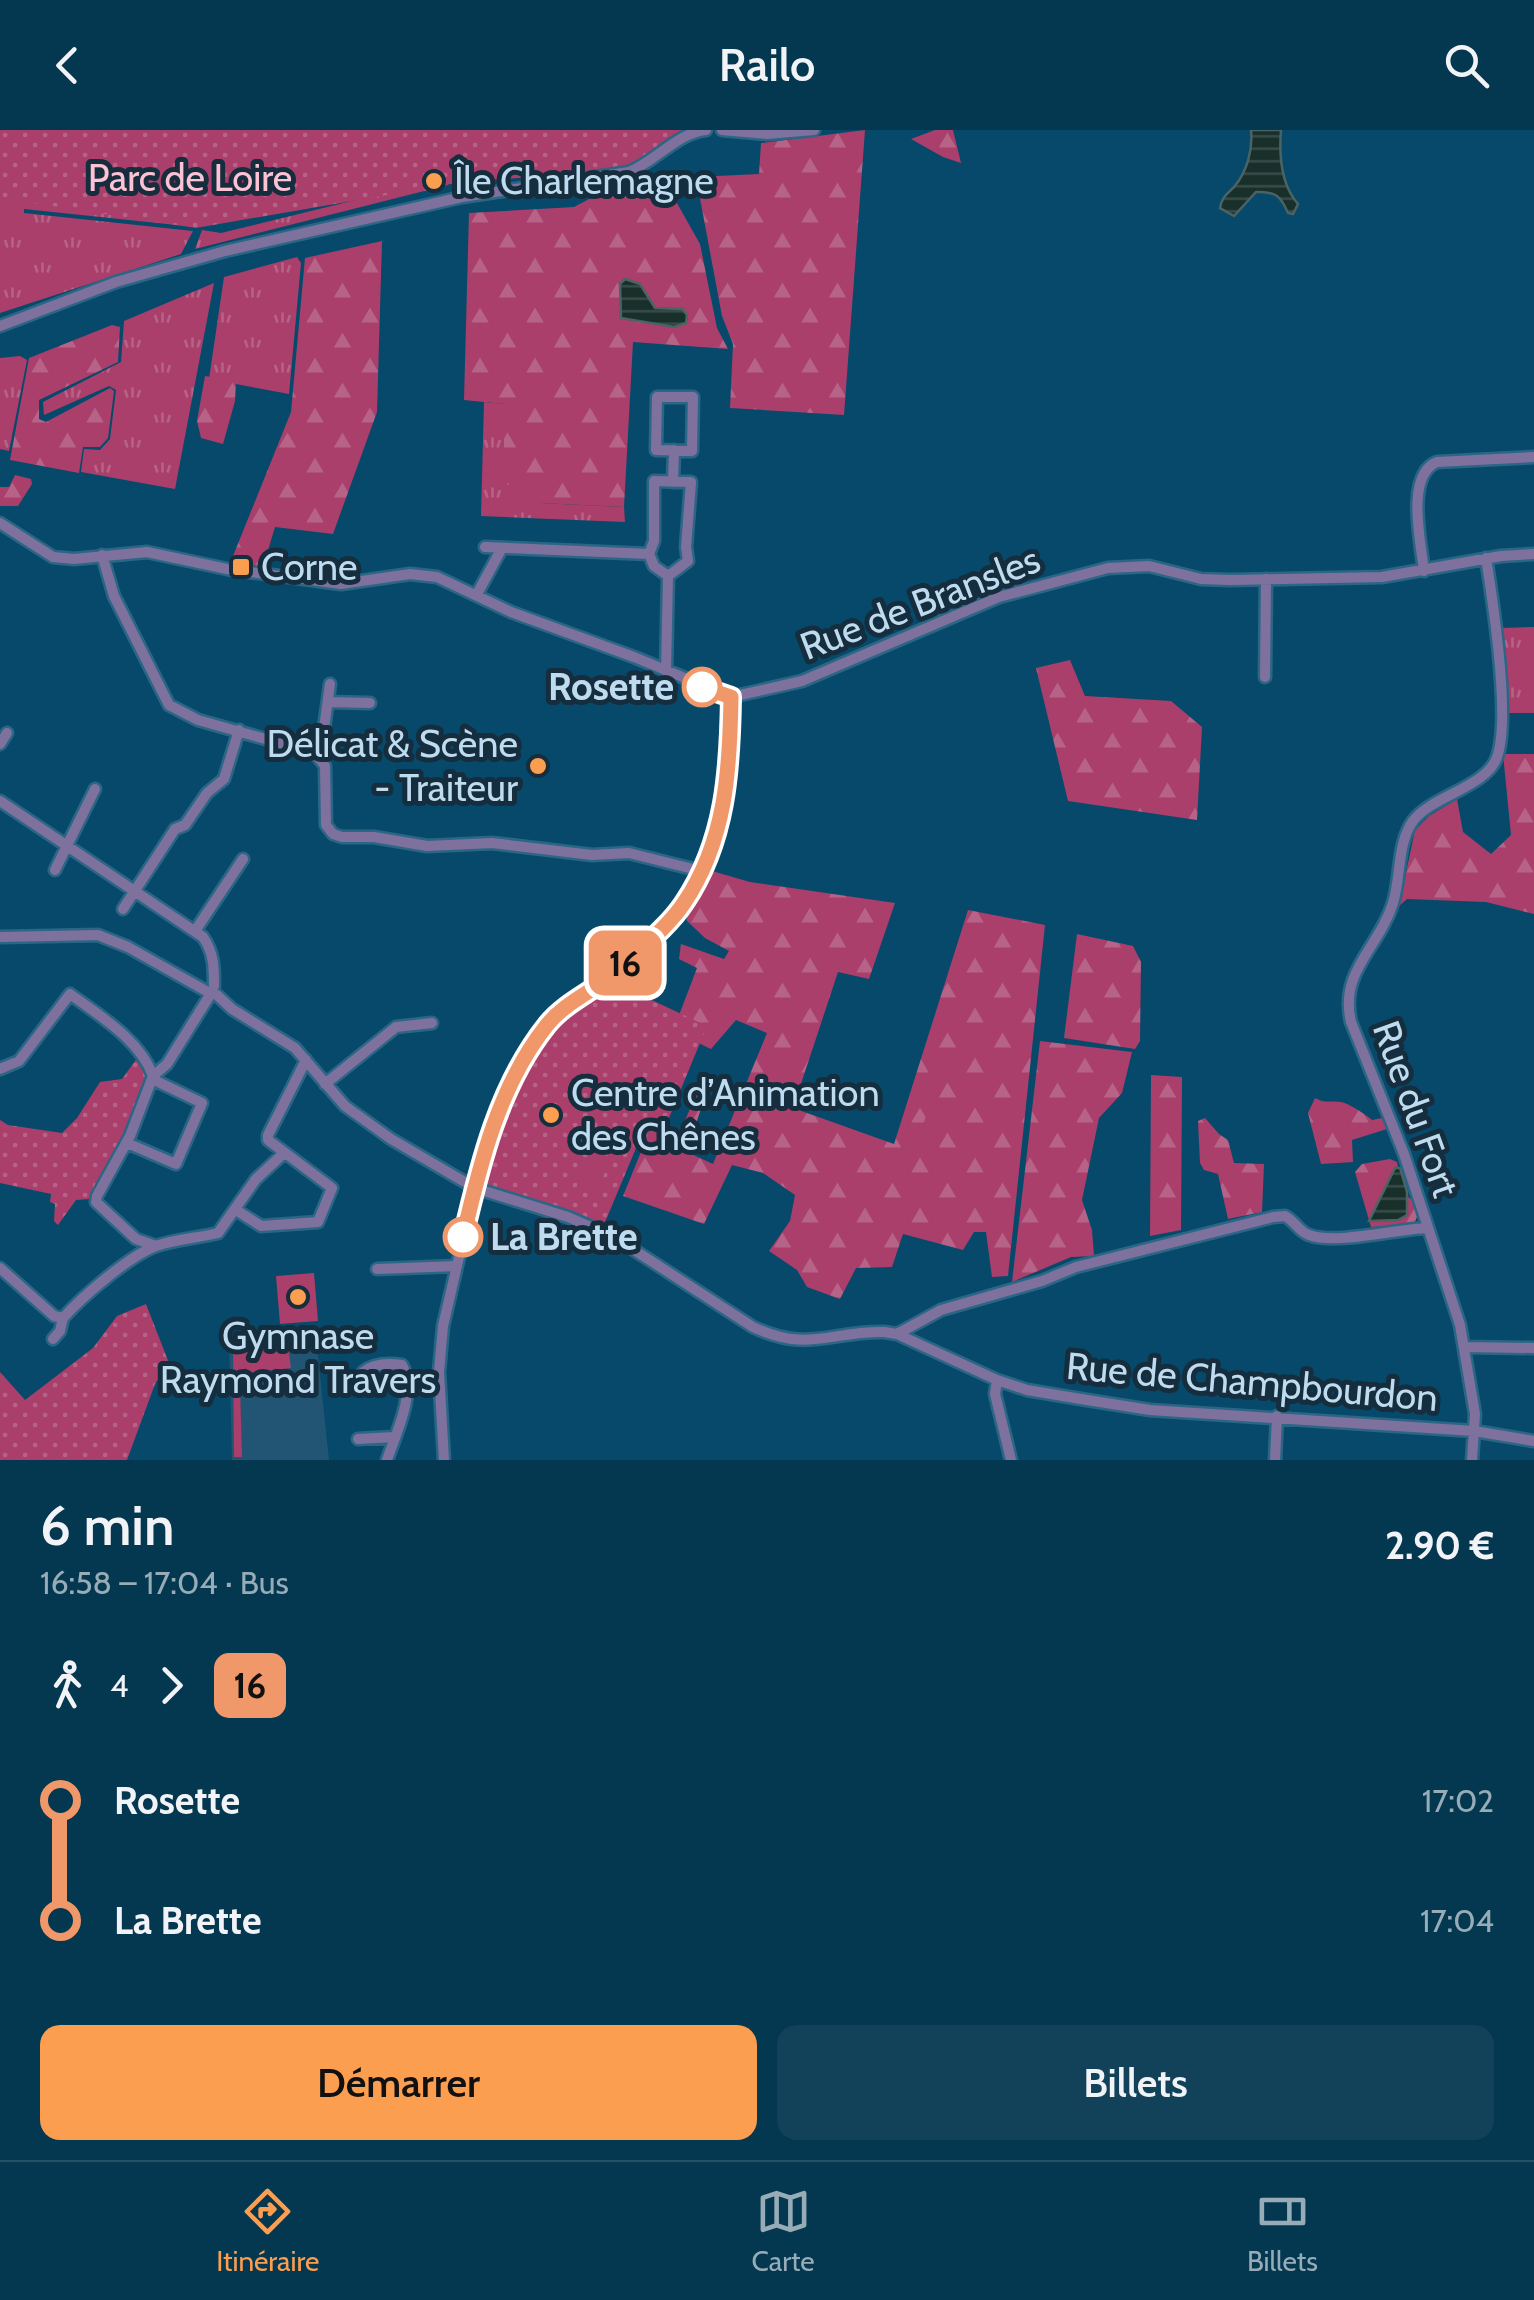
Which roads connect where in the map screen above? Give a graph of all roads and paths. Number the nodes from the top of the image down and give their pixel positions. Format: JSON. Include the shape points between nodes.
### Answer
{"nodes":[{"id":1,"x":706,"y":130,"type":"edge"},
{"id":2,"x":722,"y":130,"type":"edge"},
{"id":3,"x":814,"y":130,"type":"edge"},
{"id":4,"x":0,"y":326,"type":"edge"},
{"id":5,"x":674,"y":450,"type":"junction"},
{"id":6,"x":1534,"y":457,"type":"edge"},
{"id":7,"x":673,"y":482,"type":"junction"},
{"id":8,"x":0,"y":523,"type":"edge"},
{"id":9,"x":485,"y":548,"type":"dead end"},
{"id":10,"x":502,"y":548,"type":"junction"},
{"id":11,"x":649,"y":554,"type":"junction"},
{"id":12,"x":1534,"y":554,"type":"edge"},
{"id":13,"x":102,"y":555,"type":"junction"},
{"id":14,"x":1486,"y":558,"type":"junction"},
{"id":15,"x":1424,"y":571,"type":"junction"},
{"id":16,"x":668,"y":576,"type":"junction"},
{"id":17,"x":1266,"y":578,"type":"junction"},
{"id":18,"x":477,"y":594,"type":"junction"},
{"id":19,"x":666,"y":671,"type":"junction"},
{"id":20,"x":1265,"y":677,"type":"dead end"},
{"id":21,"x":330,"y":684,"type":"dead end"},
{"id":22,"x":737,"y":696,"type":"junction"},
{"id":23,"x":328,"y":702,"type":"junction"},
{"id":24,"x":370,"y":703,"type":"dead end"},
{"id":25,"x":239,"y":730,"type":"junction"},
{"id":26,"x":320,"y":758,"type":"junction"},
{"id":27,"x":95,"y":789,"type":"dead end"},
{"id":28,"x":0,"y":801,"type":"edge"},
{"id":29,"x":67,"y":846,"type":"junction"},
{"id":30,"x":243,"y":859,"type":"dead end"},
{"id":31,"x":55,"y":870,"type":"dead end"},
{"id":32,"x":701,"y":872,"type":"junction"},
{"id":33,"x":135,"y":892,"type":"junction"},
{"id":34,"x":123,"y":909,"type":"dead end"},
{"id":35,"x":195,"y":931,"type":"junction"},
{"id":36,"x":0,"y":937,"type":"edge"},
{"id":37,"x":212,"y":992,"type":"junction"},
{"id":38,"x":432,"y":1023,"type":"dead end"},
{"id":39,"x":148,"y":1060,"type":"junction"},
{"id":40,"x":306,"y":1060,"type":"junction"},
{"id":41,"x":167,"y":1064,"type":"junction"},
{"id":42,"x":0,"y":1068,"type":"edge"},
{"id":43,"x":153,"y":1077,"type":"junction"},
{"id":44,"x":325,"y":1084,"type":"junction"},
{"id":45,"x":126,"y":1142,"type":"junction"},
{"id":46,"x":283,"y":1154,"type":"junction"},
{"id":47,"x":475,"y":1188,"type":"junction"},
{"id":48,"x":236,"y":1210,"type":"junction"},
{"id":49,"x":1427,"y":1228,"type":"junction"},
{"id":50,"x":136,"y":1239,"type":"junction"},
{"id":51,"x":156,"y":1246,"type":"junction"},
{"id":52,"x":134,"y":1258,"type":"junction"},
{"id":53,"x":457,"y":1266,"type":"junction"},
{"id":54,"x":0,"y":1268,"type":"edge"},
{"id":55,"x":377,"y":1269,"type":"dead end"},
{"id":56,"x":63,"y":1318,"type":"junction"},
{"id":57,"x":897,"y":1334,"type":"junction"},
{"id":58,"x":53,"y":1340,"type":"dead end"},
{"id":59,"x":1465,"y":1347,"type":"junction"},
{"id":60,"x":1534,"y":1348,"type":"edge"},
{"id":61,"x":363,"y":1372,"type":"dead end"},
{"id":62,"x":997,"y":1380,"type":"junction"},
{"id":63,"x":1277,"y":1416,"type":"junction"},
{"id":64,"x":1474,"y":1431,"type":"junction"},
{"id":65,"x":394,"y":1436,"type":"junction"},
{"id":66,"x":358,"y":1439,"type":"dead end"},
{"id":67,"x":1534,"y":1441,"type":"edge"},
{"id":68,"x":386,"y":1460,"type":"edge"},
{"id":69,"x":444,"y":1460,"type":"edge"},
{"id":70,"x":1011,"y":1460,"type":"edge"},
{"id":71,"x":1275,"y":1460,"type":"edge"},
{"id":72,"x":1472,"y":1460,"type":"edge"}],
"edges":[{"from":1,"to":4,"type":"street","via":[[644,166],[612,176],[462,197],[225,251],[116,282]]},
{"from":2,"to":3,"type":"street"},
{"from":5,"to":5,"type":"street","via":[[692,451],[694,397],[657,396],[656,450]]},
{"from":5,"to":7,"type":"street"},
{"from":6,"to":15,"type":"street","via":[[1437,462],[1424,470],[1418,487]]},
{"from":7,"to":11,"type":"street","via":[[654,481]]},
{"from":7,"to":16,"type":"street","via":[[691,482],[688,561]]},
{"from":8,"to":13,"type":"street","via":[[53,557]]},
{"from":9,"to":10,"type":"street"},
{"from":10,"to":11,"type":"street"},
{"from":10,"to":18,"type":"street"},
{"from":11,"to":16,"type":"street"},
{"from":12,"to":14,"type":"street","name":"Rue de Bransles"},
{"from":13,"to":18,"type":"street","via":[[160,554],[324,583],[424,574]]},
{"from":13,"to":25,"type":"street","via":[[114,596],[169,706]]},
{"from":14,"to":15,"type":"street","name":"Rue de Bransles"},
{"from":14,"to":49,"type":"street","name":"Rue du Fort","via":[[1500,683],[1498,756],[1483,774],[1413,821],[1392,908],[1348,991],[1351,1022]]},
{"from":15,"to":17,"type":"street","name":"Rue de Bransles"},
{"from":16,"to":19,"type":"street"},
{"from":17,"to":20,"type":"street"},
{"from":17,"to":22,"type":"street","name":"Rue de Bransles","via":[[1201,579],[1149,566],[1108,568],[999,597],[821,674]]},
{"from":18,"to":19,"type":"street"},
{"from":19,"to":22,"type":"street"},
{"from":21,"to":23,"type":"street"},
{"from":22,"to":32,"type":"street","via":[[726,798]]},
{"from":23,"to":24,"type":"street"},
{"from":23,"to":26,"type":"street"},
{"from":25,"to":26,"type":"street"},
{"from":25,"to":33,"type":"street","via":[[224,779],[186,825],[175,829]]},
{"from":26,"to":32,"type":"street","via":[[326,824],[342,837],[427,846],[492,843],[592,856],[629,853]]},
{"from":27,"to":29,"type":"street"},
{"from":28,"to":29,"type":"street"},
{"from":29,"to":31,"type":"street"},
{"from":29,"to":33,"type":"street"},
{"from":30,"to":35,"type":"street"},
{"from":32,"to":47,"type":"street","via":[[682,906],[535,1042],[506,1091]]},
{"from":33,"to":34,"type":"street"},
{"from":33,"to":35,"type":"street"},
{"from":35,"to":37,"type":"street","via":[[211,949]]},
{"from":36,"to":37,"type":"street","name":"Rue de Champbourdon","via":[[98,935]]},
{"from":37,"to":40,"type":"street","name":"Rue de Champbourdon"},
{"from":37,"to":41,"type":"street"},
{"from":38,"to":44,"type":"street","via":[[396,1027]]},
{"from":39,"to":41,"type":"street"},
{"from":39,"to":42,"type":"street","via":[[70,994],[20,1061]]},
{"from":39,"to":43,"type":"street"},
{"from":40,"to":44,"type":"street","name":"Rue de Champbourdon"},
{"from":40,"to":46,"type":"street","via":[[268,1135]]},
{"from":41,"to":43,"type":"street"},
{"from":43,"to":45,"type":"street"},
{"from":43,"to":45,"type":"street","via":[[202,1103],[176,1164]]},
{"from":44,"to":47,"type":"street","name":"Rue de Champbourdon","via":[[391,1139]]},
{"from":45,"to":50,"type":"street","via":[[96,1202]]},
{"from":46,"to":48,"type":"street"},
{"from":46,"to":48,"type":"street","via":[[332,1188],[318,1222],[261,1226]]},
{"from":47,"to":53,"type":"street"},
{"from":47,"to":57,"type":"street","name":"Rue de Champbourdon","via":[[614,1238],[777,1338]]},
{"from":48,"to":51,"type":"street","via":[[218,1233]]},
{"from":49,"to":57,"type":"street","via":[[1318,1237],[1285,1216],[1273,1217],[1076,1267],[942,1310]]},
{"from":49,"to":59,"type":"street","name":"Rue du Fort"},
{"from":50,"to":51,"type":"street"},
{"from":50,"to":52,"type":"street"},
{"from":51,"to":52,"type":"street"},
{"from":52,"to":56,"type":"street"},
{"from":53,"to":55,"type":"street"},
{"from":53,"to":69,"type":"street","via":[[439,1372]]},
{"from":54,"to":56,"type":"street"},
{"from":56,"to":58,"type":"street"},
{"from":57,"to":62,"type":"street","name":"Rue de Champbourdon"},
{"from":59,"to":60,"type":"street"},
{"from":59,"to":64,"type":"street","name":"Rue du Fort"},
{"from":61,"to":65,"type":"street","via":[[393,1363],[406,1370]]},
{"from":62,"to":63,"type":"street","name":"Rue de Champbourdon","via":[[1150,1410]]},
{"from":62,"to":70,"type":"street"},
{"from":63,"to":64,"type":"street","name":"Rue de Champbourdon"},
{"from":63,"to":71,"type":"street"},
{"from":64,"to":67,"type":"street","name":"Rue de Champbourdon"},
{"from":64,"to":72,"type":"street","name":"Rue du Fort"},
{"from":65,"to":66,"type":"street"},
{"from":65,"to":68,"type":"street"}]}
